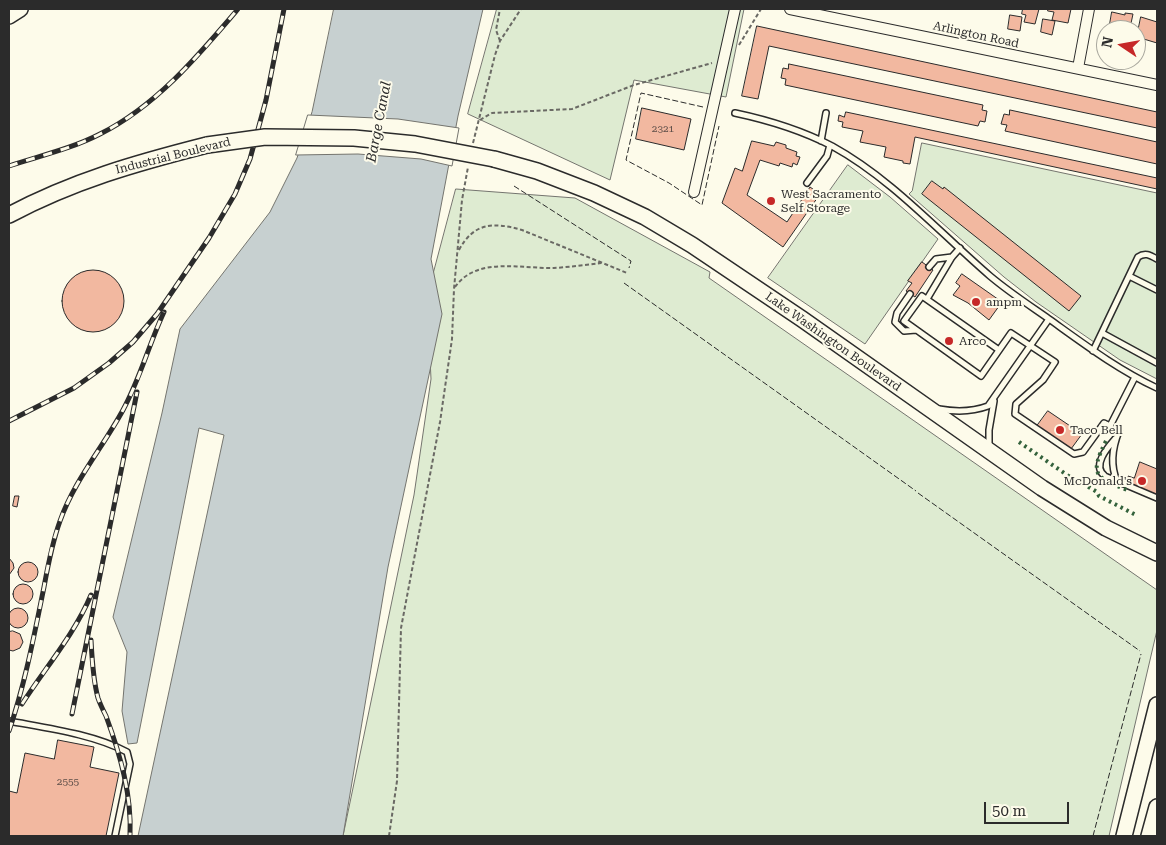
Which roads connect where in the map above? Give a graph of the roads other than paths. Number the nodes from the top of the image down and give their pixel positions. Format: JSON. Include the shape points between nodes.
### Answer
{"nodes":[{"id":1,"x":20,"y":9,"type":"edge"},
{"id":2,"x":735,"y":9,"type":"edge"},
{"id":3,"x":790,"y":9,"type":"edge"},
{"id":4,"x":1089,"y":9,"type":"edge"},
{"id":5,"x":9,"y":16,"type":"edge"},
{"id":6,"x":1078,"y":68,"type":"junction"},
{"id":7,"x":1157,"y":85,"type":"edge"},
{"id":8,"x":735,"y":113,"type":"dead end"},
{"id":9,"x":826,"y":113,"type":"dead end"},
{"id":10,"x":821,"y":141,"type":"junction"},
{"id":11,"x":830,"y":145,"type":"junction"},
{"id":12,"x":494,"y":159,"type":"joint"},
{"id":13,"x":807,"y":183,"type":"dead end"},
{"id":14,"x":694,"y":192,"type":"dead end"},
{"id":15,"x":9,"y":216,"type":"edge"},
{"id":16,"x":960,"y":248,"type":"junction"},
{"id":17,"x":952,"y":257,"type":"junction"},
{"id":18,"x":1157,"y":259,"type":"edge"},
{"id":19,"x":929,"y":267,"type":"dead end"},
{"id":20,"x":1129,"y":276,"type":"junction"},
{"id":21,"x":1157,"y":290,"type":"edge"},
{"id":22,"x":910,"y":294,"type":"dead end"},
{"id":23,"x":927,"y":299,"type":"junction"},
{"id":24,"x":1049,"y":319,"type":"junction"},
{"id":25,"x":917,"y":330,"type":"junction"},
{"id":26,"x":1102,"y":334,"type":"junction"},
{"id":27,"x":1030,"y":346,"type":"junction"},
{"id":28,"x":999,"y":350,"type":"junction"},
{"id":29,"x":1093,"y":351,"type":"junction"},
{"id":30,"x":1157,"y":363,"type":"edge"},
{"id":31,"x":1135,"y":377,"type":"junction"},
{"id":32,"x":1157,"y":388,"type":"edge"},
{"id":33,"x":994,"y":400,"type":"junction"},
{"id":34,"x":926,"y":408,"type":"junction"},
{"id":35,"x":1119,"y":431,"type":"dead end"},
{"id":36,"x":1116,"y":439,"type":"junction"},
{"id":37,"x":990,"y":452,"type":"junction"},
{"id":38,"x":1117,"y":481,"type":"junction"},
{"id":39,"x":1157,"y":498,"type":"edge"},
{"id":40,"x":1157,"y":553,"type":"edge"},
{"id":41,"x":1157,"y":705,"type":"edge"},
{"id":42,"x":9,"y":721,"type":"edge"},
{"id":43,"x":1157,"y":807,"type":"edge"},
{"id":44,"x":115,"y":836,"type":"edge"},
{"id":45,"x":1124,"y":836,"type":"edge"},
{"id":46,"x":1149,"y":836,"type":"edge"}],
"edges":[{"from":1,"to":5,"type":"main road"},
{"from":2,"to":14,"type":"street"},
{"from":3,"to":6,"type":"street","name":"Arlington Road"},
{"from":4,"to":6,"type":"street"},
{"from":6,"to":7,"type":"street","name":"Arlington Road"},
{"from":8,"to":10,"type":"lane","via":[[781,125]]},
{"from":9,"to":10,"type":"lane"},
{"from":10,"to":11,"type":"lane"},
{"from":11,"to":13,"type":"lane"},
{"from":11,"to":16,"type":"lane","via":[[875,174]]},
{"from":12,"to":15,"type":"main road","name":"Industrial Boulevard","bridge":true,"via":[[415,144],[354,138],[265,137],[207,145],[112,170]]},
{"from":12,"to":34,"type":"main road","name":"Lake Washington Boulevard","via":[[594,193],[692,244]]},
{"from":16,"to":17,"type":"lane"},
{"from":16,"to":24,"type":"lane","via":[[1015,296]]},
{"from":17,"to":19,"type":"lane","via":[[936,259]]},
{"from":17,"to":23,"type":"lane"},
{"from":18,"to":20,"type":"lane","via":[[1143,254],[1138,257]]},
{"from":20,"to":21,"type":"lane"},
{"from":20,"to":26,"type":"lane"},
{"from":22,"to":25,"type":"lane","via":[[895,322],[904,331]]},
{"from":23,"to":25,"type":"lane","via":[[922,296],[904,321]]},
{"from":23,"to":28,"type":"lane"},
{"from":24,"to":27,"type":"lane"},
{"from":24,"to":29,"type":"lane"},
{"from":25,"to":28,"type":"lane","via":[[981,376]]},
{"from":26,"to":29,"type":"lane"},
{"from":26,"to":30,"type":"lane"},
{"from":27,"to":28,"type":"lane","via":[[1011,333]]},
{"from":27,"to":31,"type":"lane","via":[[1056,362],[1043,380],[1016,404],[1015,414],[1074,454],[1083,452],[1104,422],[1110,426]]},
{"from":27,"to":33,"type":"lane"},
{"from":29,"to":31,"type":"lane"},
{"from":31,"to":32,"type":"lane"},
{"from":33,"to":34,"type":"lane","via":[[978,410]]},
{"from":33,"to":37,"type":"lane","via":[[988,442]]},
{"from":34,"to":37,"type":"main road","name":"Lake Washington Boulevard"},
{"from":35,"to":36,"type":"lane"},
{"from":36,"to":38,"type":"lane","via":[[1113,453]]},
{"from":36,"to":38,"type":"lane","via":[[1106,449],[1100,464],[1105,476]]},
{"from":37,"to":40,"type":"main road","name":"Lake Washington Boulevard","via":[[1106,528]]},
{"from":38,"to":39,"type":"lane"},
{"from":41,"to":45,"type":"main road"},
{"from":42,"to":44,"type":"lane","via":[[82,736],[127,752],[130,764]]},
{"from":43,"to":46,"type":"main road"}]}
